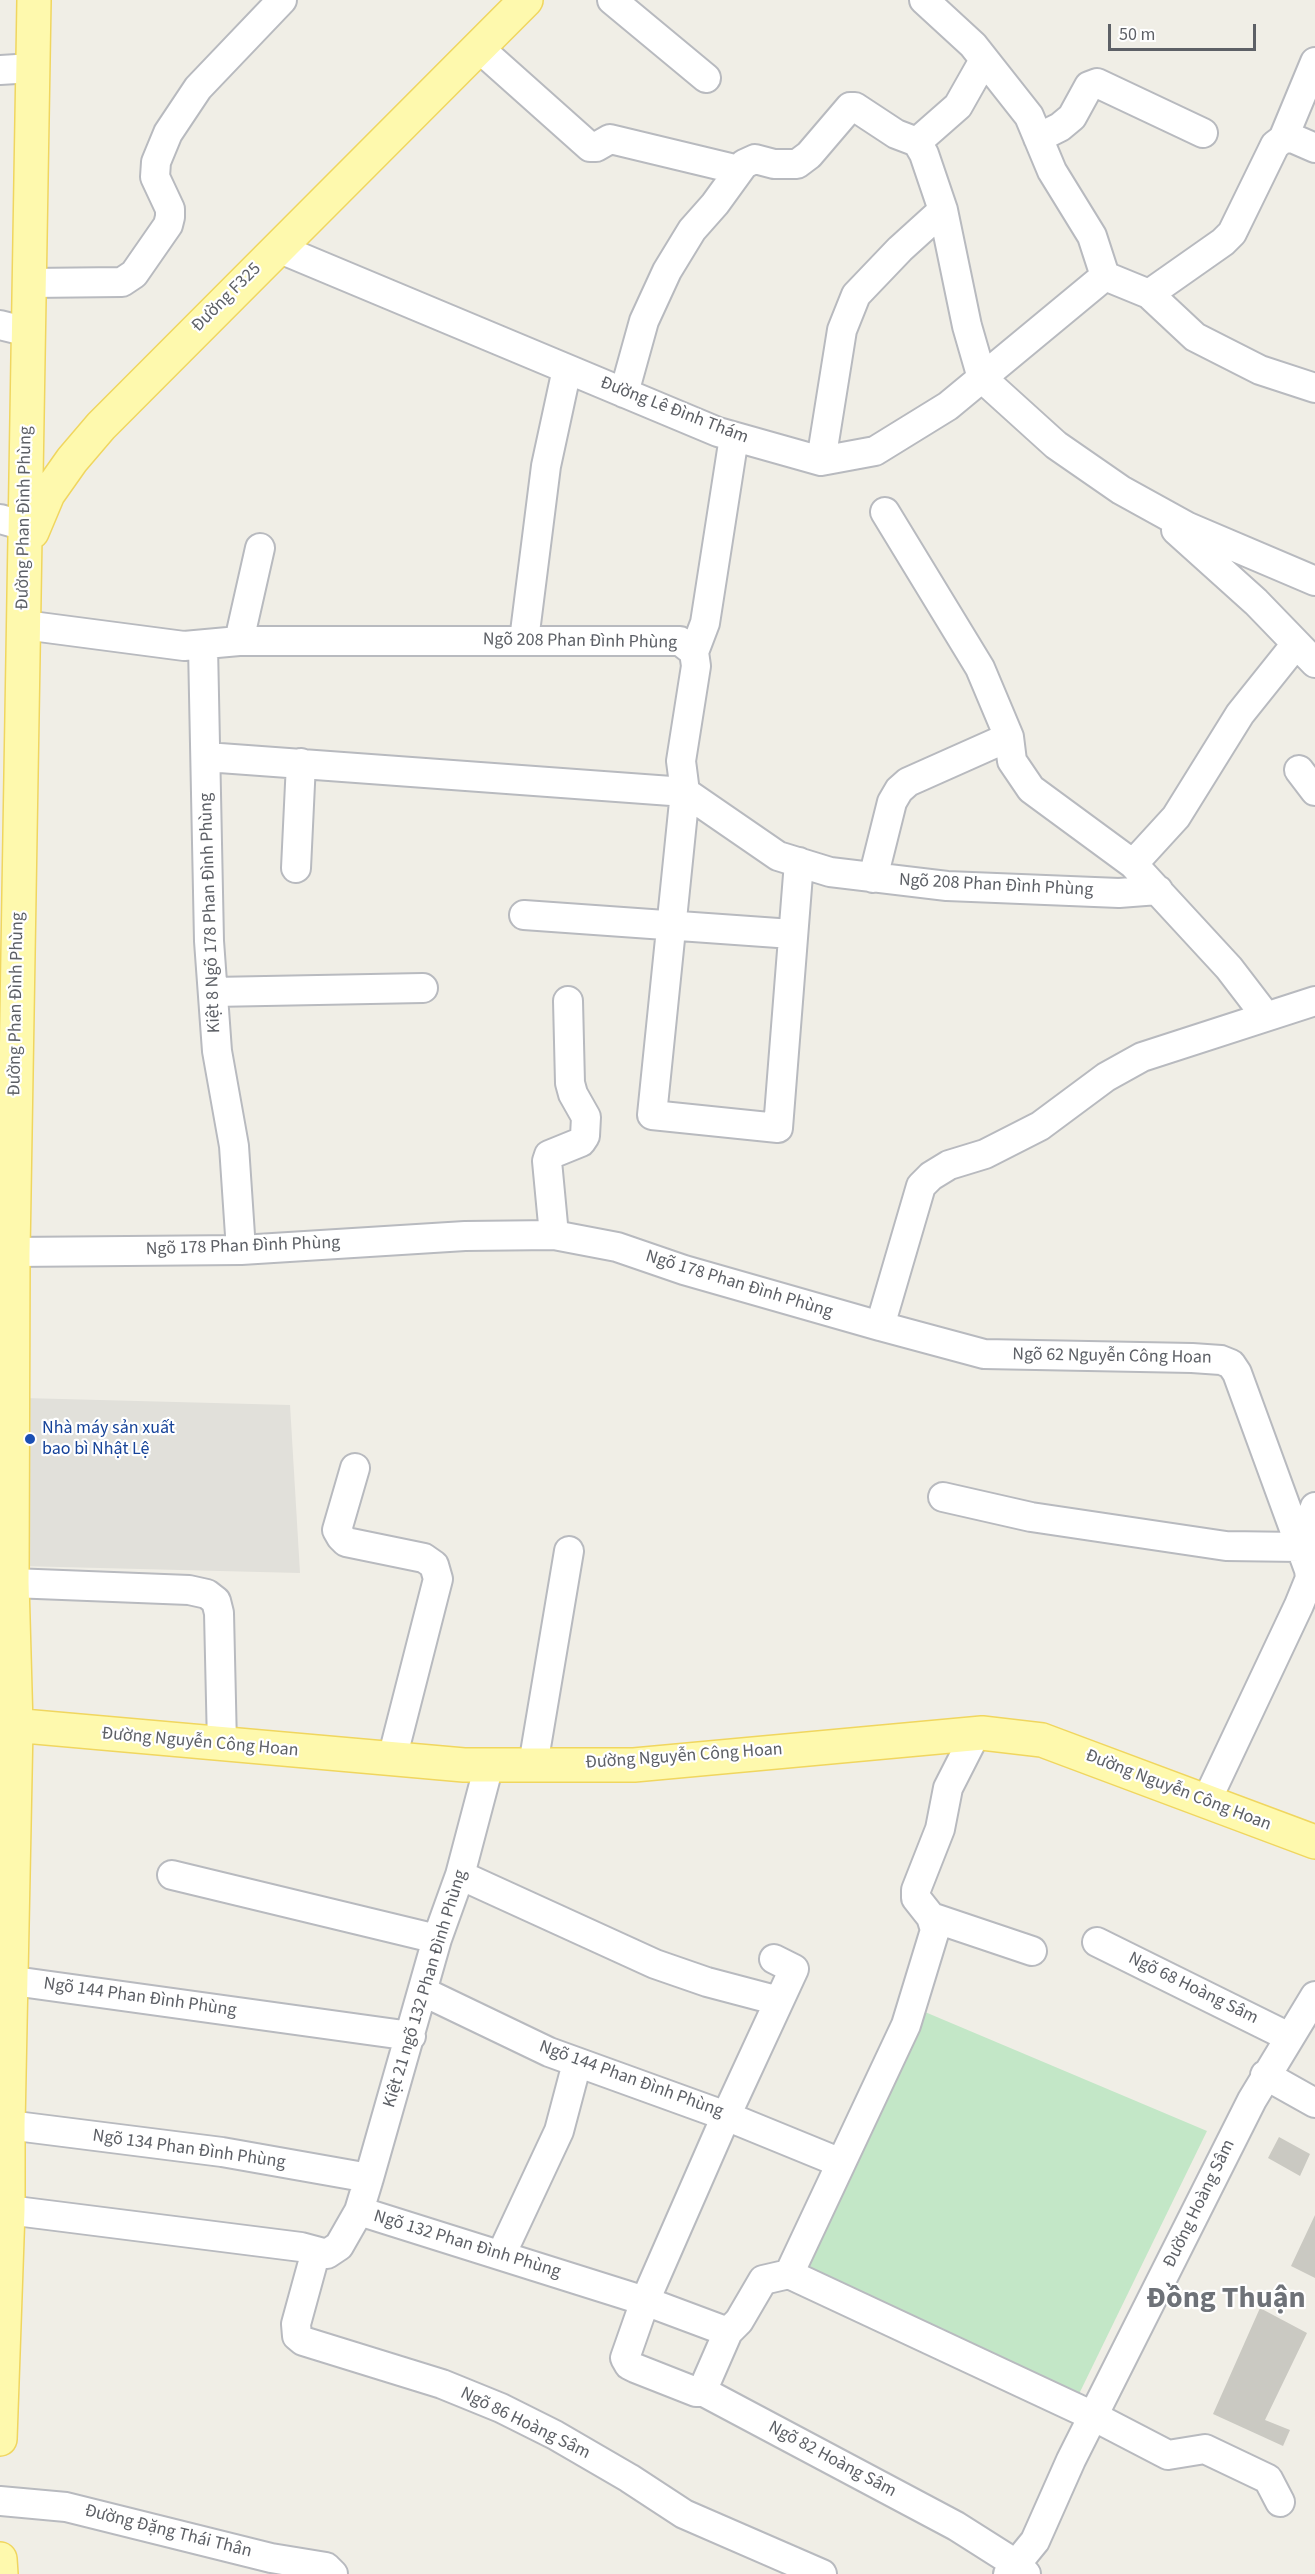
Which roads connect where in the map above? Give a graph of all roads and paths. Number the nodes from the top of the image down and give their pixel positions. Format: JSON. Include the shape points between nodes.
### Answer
{"nodes":[{"id":1,"x":34,"y":0,"type":"edge"},
{"id":2,"x":282,"y":0,"type":"edge"},
{"id":3,"x":526,"y":0,"type":"edge"},
{"id":4,"x":612,"y":0,"type":"edge"},
{"id":5,"x":924,"y":0,"type":"edge"},
{"id":6,"x":479,"y":48,"type":"junction"},
{"id":7,"x":984,"y":60,"type":"junction"},
{"id":8,"x":1315,"y":62,"type":"edge"},
{"id":9,"x":33,"y":68,"type":"junction"},
{"id":10,"x":0,"y":70,"type":"edge"},
{"id":11,"x":705,"y":78,"type":"dead end"},
{"id":12,"x":1203,"y":133,"type":"dead end"},
{"id":13,"x":1038,"y":138,"type":"junction"},
{"id":14,"x":1282,"y":138,"type":"junction"},
{"id":15,"x":917,"y":142,"type":"junction"},
{"id":16,"x":1315,"y":148,"type":"edge"},
{"id":17,"x":739,"y":170,"type":"junction"},
{"id":18,"x":943,"y":210,"type":"junction"},
{"id":19,"x":278,"y":248,"type":"junction"},
{"id":20,"x":1105,"y":276,"type":"junction"},
{"id":21,"x":30,"y":283,"type":"junction"},
{"id":22,"x":1149,"y":294,"type":"junction"},
{"id":23,"x":14,"y":328,"type":"edge"},
{"id":24,"x":567,"y":369,"type":"junction"},
{"id":25,"x":981,"y":378,"type":"junction"},
{"id":26,"x":1315,"y":388,"type":"edge"},
{"id":27,"x":624,"y":393,"type":"junction"},
{"id":28,"x":27,"y":394,"type":"junction"},
{"id":29,"x":734,"y":436,"type":"junction"},
{"id":30,"x":82,"y":448,"type":"junction"},
{"id":31,"x":821,"y":461,"type":"junction"},
{"id":32,"x":1153,"y":509,"type":"junction"},
{"id":33,"x":885,"y":512,"type":"dead end"},
{"id":34,"x":13,"y":522,"type":"edge"},
{"id":35,"x":260,"y":548,"type":"dead end"},
{"id":36,"x":24,"y":579,"type":"junction"},
{"id":37,"x":1315,"y":581,"type":"edge"},
{"id":38,"x":24,"y":625,"type":"junction"},
{"id":39,"x":524,"y":640,"type":"junction"},
{"id":40,"x":239,"y":641,"type":"junction"},
{"id":41,"x":194,"y":646,"type":"junction"},
{"id":42,"x":694,"y":652,"type":"junction"},
{"id":43,"x":1305,"y":653,"type":"edge"},
{"id":44,"x":12,"y":702,"type":"edge"},
{"id":45,"x":1009,"y":737,"type":"junction"},
{"id":46,"x":206,"y":757,"type":"junction"},
{"id":47,"x":301,"y":763,"type":"junction"},
{"id":48,"x":685,"y":792,"type":"junction"},
{"id":49,"x":799,"y":862,"type":"junction"},
{"id":50,"x":1133,"y":864,"type":"junction"},
{"id":51,"x":296,"y":868,"type":"dead end"},
{"id":52,"x":873,"y":878,"type":"junction"},
{"id":53,"x":1158,"y":890,"type":"junction"},
{"id":54,"x":524,"y":915,"type":"dead end"},
{"id":55,"x":672,"y":924,"type":"junction"},
{"id":56,"x":792,"y":934,"type":"junction"},
{"id":57,"x":9,"y":949,"type":"edge"},
{"id":58,"x":423,"y":988,"type":"dead end"},
{"id":59,"x":213,"y":992,"type":"junction"},
{"id":60,"x":568,"y":1001,"type":"dead end"},
{"id":61,"x":1315,"y":1001,"type":"edge"},
{"id":62,"x":1265,"y":1016,"type":"junction"},
{"id":63,"x":554,"y":1234,"type":"junction"},
{"id":64,"x":241,"y":1250,"type":"junction"},
{"id":65,"x":13,"y":1252,"type":"junction"},
{"id":66,"x":880,"y":1326,"type":"junction"},
{"id":67,"x":7,"y":1387,"type":"edge"},
{"id":68,"x":355,"y":1468,"type":"dead end"},
{"id":69,"x":943,"y":1497,"type":"dead end"},
{"id":70,"x":1315,"y":1507,"type":"edge"},
{"id":71,"x":1307,"y":1548,"type":"edge"},
{"id":72,"x":569,"y":1551,"type":"dead end"},
{"id":73,"x":12,"y":1583,"type":"junction"},
{"id":74,"x":8,"y":1725,"type":"edge"},
{"id":75,"x":976,"y":1733,"type":"junction"},
{"id":76,"x":222,"y":1745,"type":"junction"},
{"id":77,"x":392,"y":1759,"type":"junction"},
{"id":78,"x":489,"y":1765,"type":"junction"},
{"id":79,"x":533,"y":1765,"type":"junction"},
{"id":80,"x":1206,"y":1802,"type":"junction"},
{"id":81,"x":1315,"y":1842,"type":"edge"},
{"id":82,"x":172,"y":1875,"type":"dead end"},
{"id":83,"x":460,"y":1875,"type":"junction"},
{"id":84,"x":932,"y":1917,"type":"junction"},
{"id":85,"x":437,"y":1940,"type":"junction"},
{"id":86,"x":1097,"y":1942,"type":"dead end"},
{"id":87,"x":1032,"y":1951,"type":"dead end"},
{"id":88,"x":774,"y":1959,"type":"dead end"},
{"id":89,"x":6,"y":1979,"type":"edge"},
{"id":90,"x":424,"y":1992,"type":"junction"},
{"id":91,"x":1315,"y":1996,"type":"edge"},
{"id":92,"x":779,"y":2001,"type":"junction"},
{"id":93,"x":411,"y":2036,"type":"junction"},
{"id":94,"x":1289,"y":2037,"type":"junction"},
{"id":95,"x":577,"y":2062,"type":"junction"},
{"id":96,"x":1265,"y":2075,"type":"junction"},
{"id":97,"x":1315,"y":2103,"type":"edge"},
{"id":98,"x":726,"y":2115,"type":"junction"},
{"id":99,"x":8,"y":2126,"type":"junction"},
{"id":100,"x":4,"y":2161,"type":"edge"},
{"id":101,"x":841,"y":2163,"type":"junction"},
{"id":102,"x":369,"y":2178,"type":"junction"},
{"id":103,"x":8,"y":2210,"type":"junction"},
{"id":104,"x":358,"y":2211,"type":"junction"},
{"id":105,"x":316,"y":2251,"type":"junction"},
{"id":106,"x":501,"y":2254,"type":"junction"},
{"id":107,"x":789,"y":2274,"type":"junction"},
{"id":108,"x":645,"y":2301,"type":"junction"},
{"id":109,"x":728,"y":2332,"type":"junction"},
{"id":110,"x":704,"y":2392,"type":"junction"},
{"id":111,"x":1093,"y":2416,"type":"junction"},
{"id":112,"x":0,"y":2433,"type":"edge"},
{"id":113,"x":0,"y":2439,"type":"edge"},
{"id":114,"x":0,"y":2501,"type":"edge"},
{"id":115,"x":1280,"y":2502,"type":"dead end"},
{"id":116,"x":0,"y":2559,"type":"edge"},
{"id":117,"x":1017,"y":2571,"type":"edge"},
{"id":118,"x":0,"y":2574,"type":"edge"},
{"id":119,"x":333,"y":2574,"type":"edge"},
{"id":120,"x":822,"y":2574,"type":"edge"}],
"edges":[{"from":1,"to":9,"type":"main road","name":"Đường Phan Đình Phùng"},
{"from":2,"to":21,"type":"street","via":[[198,88],[168,133],[156,162],[155,177],[170,208],[168,225],[134,274],[122,282]]},
{"from":3,"to":6,"type":"main road","name":"Đường F325"},
{"from":4,"to":11,"type":"street"},
{"from":5,"to":7,"type":"street"},
{"from":6,"to":17,"type":"street","via":[[590,147],[610,139]]},
{"from":6,"to":19,"type":"main road","name":"Đường F325"},
{"from":7,"to":13,"type":"street","via":[[1029,116]]},
{"from":7,"to":15,"type":"street","via":[[958,106]]},
{"from":8,"to":14,"type":"street"},
{"from":9,"to":10,"type":"street"},
{"from":9,"to":21,"type":"main road","name":"Đường Phan Đình Phùng"},
{"from":12,"to":13,"type":"street","via":[[1097,83],[1089,86],[1072,117]]},
{"from":13,"to":20,"type":"street","via":[[1052,171],[1092,236]]},
{"from":14,"to":16,"type":"street"},
{"from":14,"to":22,"type":"street","via":[[1232,233]]},
{"from":15,"to":17,"type":"street","via":[[850,107],[797,164],[755,159]]},
{"from":15,"to":18,"type":"street"},
{"from":17,"to":27,"type":"street","via":[[692,230],[667,271],[644,321]]},
{"from":18,"to":25,"type":"street"},
{"from":18,"to":31,"type":"street","via":[[856,295],[842,330]]},
{"from":19,"to":24,"type":"street","name":"Đường Lê Đình Thám"},
{"from":19,"to":30,"type":"main road","name":"Đường F325"},
{"from":20,"to":22,"type":"street"},
{"from":20,"to":25,"type":"street","name":"Đường Lê Đình Thám"},
{"from":21,"to":23,"type":"main road","name":"Đường Phan Đình Phùng"},
{"from":22,"to":26,"type":"street","via":[[1195,337],[1260,370]]},
{"from":23,"to":28,"type":"main road","name":"Đường Phan Đình Phùng"},
{"from":24,"to":27,"type":"street","name":"Đường Lê Đình Thám"},
{"from":24,"to":39,"type":"street","via":[[546,466]]},
{"from":25,"to":31,"type":"street","name":"Đường Lê Đình Thám","via":[[948,406],[875,451]]},
{"from":25,"to":32,"type":"street","via":[[1056,445]]},
{"from":27,"to":29,"type":"street","name":"Đường Lê Đình Thám"},
{"from":28,"to":30,"type":"main road","via":[[46,444],[64,453]]},
{"from":28,"to":34,"type":"main road","name":"Đường Phan Đình Phùng"},
{"from":29,"to":31,"type":"street","name":"Đường Lê Đình Thám"},
{"from":29,"to":42,"type":"street","via":[[705,623]]},
{"from":30,"to":36,"type":"main road","name":"Đường F325","via":[[40,510]]},
{"from":32,"to":37,"type":"street"},
{"from":32,"to":43,"type":"street"},
{"from":33,"to":45,"type":"street","via":[[980,668]]},
{"from":34,"to":36,"type":"main road","name":"Đường Phan Đình Phùng"},
{"from":35,"to":40,"type":"street"},
{"from":36,"to":38,"type":"main road","name":"Đường Phan Đình Phùng"},
{"from":38,"to":41,"type":"street","name":"Ngõ 208 Phan Đình Phùng"},
{"from":38,"to":44,"type":"main road","name":"Đường Phan Đình Phùng"},
{"from":39,"to":40,"type":"street","name":"Ngõ 208 Phan Đình Phùng"},
{"from":39,"to":42,"type":"street","name":"Ngõ 208 Phan Đình Phùng","via":[[680,641]]},
{"from":40,"to":41,"type":"street","name":"Ngõ 208 Phan Đình Phùng"},
{"from":41,"to":46,"type":"street","name":"Kiệt 8 Ngõ 178 Phan Đình Phùng"},
{"from":42,"to":48,"type":"street","name":"Ngõ 208 Phan Đình Phùng","via":[[696,666],[681,761]]},
{"from":43,"to":50,"type":"street","via":[[1240,714],[1176,818]]},
{"from":44,"to":57,"type":"main road","name":"Đường Phan Đình Phùng"},
{"from":45,"to":50,"type":"street","via":[[1012,761],[1031,789]]},
{"from":45,"to":52,"type":"street","via":[[908,782],[899,790],[892,802]]},
{"from":46,"to":47,"type":"street"},
{"from":46,"to":59,"type":"street","name":"Kiệt 8 Ngõ 178 Phan Đình Phùng","via":[[206,880]]},
{"from":47,"to":48,"type":"street"},
{"from":47,"to":51,"type":"street"},
{"from":48,"to":49,"type":"street","name":"Ngõ 208 Phan Đình Phùng","via":[[778,856]]},
{"from":48,"to":55,"type":"street"},
{"from":49,"to":52,"type":"street","name":"Ngõ 208 Phan Đình Phùng","via":[[830,872]]},
{"from":49,"to":56,"type":"street"},
{"from":50,"to":53,"type":"street"},
{"from":52,"to":53,"type":"street","name":"Ngõ 208 Phan Đình Phùng","via":[[946,886],[1119,893]]},
{"from":53,"to":62,"type":"street","via":[[1229,968]]},
{"from":54,"to":55,"type":"street"},
{"from":55,"to":56,"type":"street"},
{"from":55,"to":56,"type":"street","via":[[652,1114],[778,1128]]},
{"from":57,"to":65,"type":"main road","name":"Đường Phan Đình Phùng"},
{"from":58,"to":59,"type":"street"},
{"from":59,"to":64,"type":"street","name":"Kiệt 8 Ngõ 178 Phan Đình Phùng","via":[[217,1051],[234,1146]]},
{"from":60,"to":63,"type":"street","via":[[570,1083],[586,1117],[585,1136],[549,1155],[547,1161]]},
{"from":61,"to":62,"type":"street"},
{"from":62,"to":66,"type":"street","via":[[1142,1058],[1107,1077],[1041,1126],[931,1176],[921,1186]]},
{"from":63,"to":64,"type":"street","name":"Ngõ 178 Phan Đình Phùng"},
{"from":63,"to":66,"type":"street","name":"Ngõ 178 Phan Đình Phùng","via":[[616,1247]]},
{"from":64,"to":65,"type":"street","name":"Ngõ 178 Phan Đình Phùng"},
{"from":65,"to":67,"type":"main road","name":"Đường Phan Đình Phùng"},
{"from":66,"to":71,"type":"street","name":"Ngõ 62 Nguyễn Công Hoan","via":[[984,1354],[1192,1358],[1231,1364]]},
{"from":67,"to":73,"type":"main road","name":"Đường Phan Đình Phùng"},
{"from":68,"to":77,"type":"street","via":[[337,1530],[341,1537],[346,1542],[424,1558],[434,1565],[438,1579]]},
{"from":69,"to":71,"type":"street","via":[[1031,1517],[1215,1545]]},
{"from":70,"to":71,"type":"street"},
{"from":71,"to":80,"type":"street","name":"Ngõ 62 Nguyễn Công Hoan","via":[[1307,1587]]},
{"from":72,"to":79,"type":"street"},
{"from":73,"to":74,"type":"main road","name":"Đường Phan Đình Phùng"},
{"from":73,"to":76,"type":"street","via":[[207,1594],[216,1601],[219,1613]]},
{"from":74,"to":76,"type":"main road","name":"Đường Nguyễn Công Hoan"},
{"from":74,"to":89,"type":"main road","name":"Đường Phan Đình Phùng"},
{"from":75,"to":79,"type":"main road","name":"Đường Nguyễn Công Hoan","via":[[634,1765]]},
{"from":75,"to":80,"type":"main road","name":"Đường Nguyễn Công Hoan","via":[[1042,1740]]},
{"from":75,"to":84,"type":"street","via":[[948,1788],[940,1829],[916,1890],[919,1904]]},
{"from":76,"to":77,"type":"main road","name":"Đường Nguyễn Công Hoan"},
{"from":77,"to":78,"type":"main road","name":"Đường Nguyễn Công Hoan"},
{"from":78,"to":79,"type":"main road","name":"Đường Nguyễn Công Hoan"},
{"from":78,"to":83,"type":"street","name":"Kiệt 21 ngõ 132 Phan Đình Phùng"},
{"from":80,"to":81,"type":"main road","name":"Đường Nguyễn Công Hoan"},
{"from":82,"to":85,"type":"street"},
{"from":83,"to":85,"type":"street","name":"Kiệt 21 ngõ 132 Phan Đình Phùng"},
{"from":83,"to":92,"type":"street","via":[[655,1964]]},
{"from":84,"to":87,"type":"street"},
{"from":84,"to":101,"type":"street","via":[[935,1930],[906,2025]]},
{"from":85,"to":90,"type":"street","name":"Kiệt 21 ngõ 132 Phan Đình Phùng"},
{"from":86,"to":94,"type":"street","name":"Ngõ 68 Hoàng Sâm"},
{"from":88,"to":92,"type":"street","via":[[794,1969]]},
{"from":89,"to":93,"type":"street","name":"Ngõ 144 Phan Đình Phùng"},
{"from":89,"to":99,"type":"main road","name":"Đường Phan Đình Phùng"},
{"from":90,"to":93,"type":"street","name":"Kiệt 21 ngõ 132 Phan Đình Phùng"},
{"from":90,"to":95,"type":"street","name":"Ngõ 144 Phan Đình Phùng"},
{"from":91,"to":94,"type":"street","name":"Đường Hoàng Sâm"},
{"from":92,"to":98,"type":"street"},
{"from":93,"to":102,"type":"street","name":"Kiệt 21 ngõ 132 Phan Đình Phùng"},
{"from":94,"to":96,"type":"street","name":"Đường Hoàng Sâm"},
{"from":95,"to":98,"type":"street","name":"Ngõ 144 Phan Đình Phùng"},
{"from":95,"to":106,"type":"street","via":[[559,2131]]},
{"from":96,"to":97,"type":"street"},
{"from":96,"to":111,"type":"street","name":"Đường Hoàng Sâm"},
{"from":98,"to":101,"type":"street","name":"Ngõ 144 Phan Đình Phùng"},
{"from":98,"to":108,"type":"street"},
{"from":99,"to":100,"type":"main road","name":"Đường Phan Đình Phùng"},
{"from":99,"to":102,"type":"street","name":"Ngõ 134 Phan Đình Phùng","via":[[222,2152]]},
{"from":100,"to":103,"type":"main road","name":"Đường Phan Đình Phùng"},
{"from":101,"to":107,"type":"street"},
{"from":102,"to":104,"type":"street","name":"Kiệt 21 ngõ 132 Phan Đình Phùng"},
{"from":103,"to":105,"type":"street","name":"Ngõ 132 Phan Đình Phùng"},
{"from":103,"to":112,"type":"main road","name":"Đường Phan Đình Phùng"},
{"from":104,"to":105,"type":"street","name":"Ngõ 132 Phan Đình Phùng","via":[[339,2246],[327,2254]]},
{"from":104,"to":106,"type":"street","name":"Ngõ 132 Phan Đình Phùng"},
{"from":105,"to":120,"type":"street","name":"Ngõ 86 Hoàng Sâm","via":[[296,2324],[297,2336],[303,2341],[441,2384],[501,2408],[582,2451],[684,2514]]},
{"from":106,"to":108,"type":"street","name":"Ngõ 132 Phan Đình Phùng"},
{"from":107,"to":109,"type":"street","via":[[763,2280]]},
{"from":107,"to":111,"type":"street"},
{"from":108,"to":109,"type":"street","name":"Ngõ 132 Phan Đình Phùng"},
{"from":108,"to":110,"type":"street","name":"Ngõ 82 Hoàng Sâm","via":[[626,2361],[635,2368]]},
{"from":109,"to":110,"type":"street"},
{"from":110,"to":117,"type":"street","name":"Ngõ 82 Hoàng Sâm","via":[[956,2526]]},
{"from":111,"to":115,"type":"street","via":[[1168,2455],[1205,2449],[1260,2474],[1268,2479]]},
{"from":111,"to":117,"type":"street","name":"Đường Hoàng Sâm"},
{"from":112,"to":113,"type":"main road","name":"Đường Phan Đình Phùng"},
{"from":114,"to":119,"type":"street","name":"Đường Đặng Thái Thân","via":[[66,2506],[271,2558],[326,2567]]},
{"from":116,"to":118,"type":"main road"}]}
